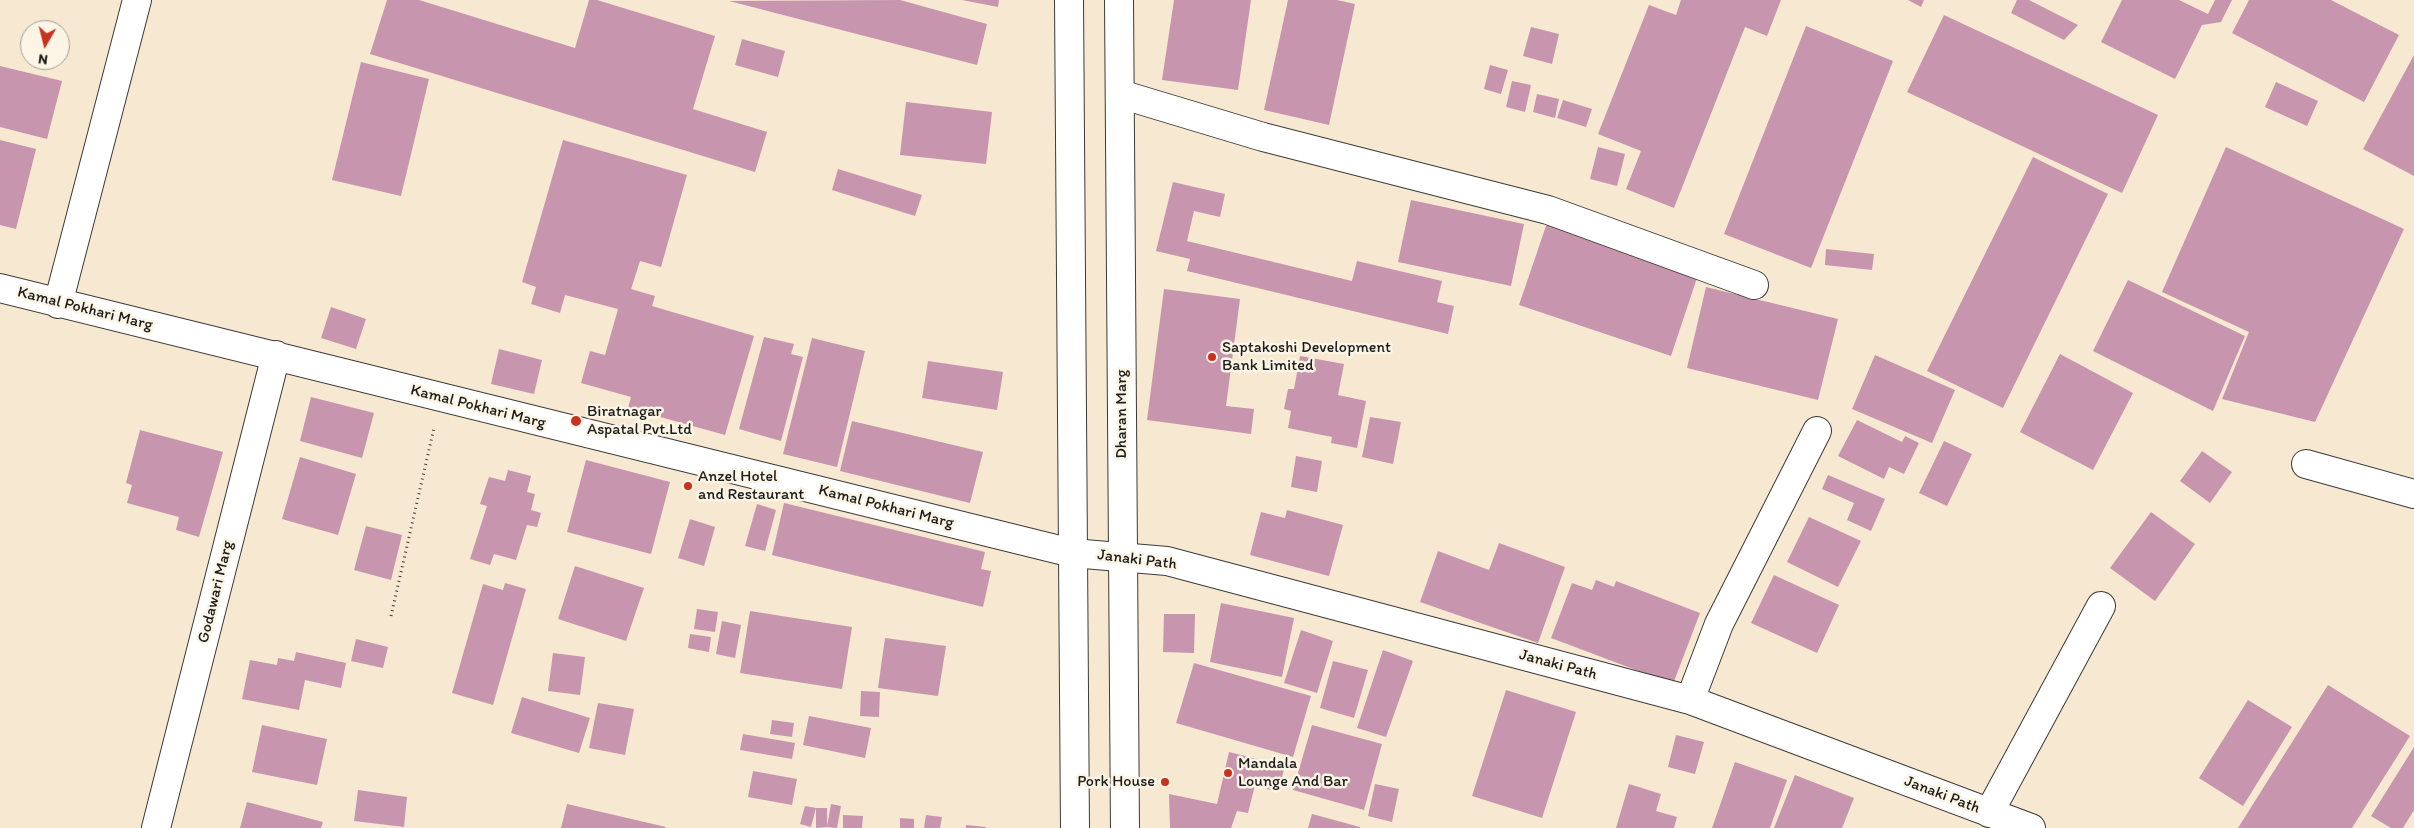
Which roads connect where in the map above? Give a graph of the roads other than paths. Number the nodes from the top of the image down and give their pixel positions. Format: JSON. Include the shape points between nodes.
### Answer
{"nodes":[{"id":1,"x":137,"y":0,"type":"edge"},
{"id":2,"x":1069,"y":0,"type":"edge"},
{"id":3,"x":1119,"y":0,"type":"edge"},
{"id":4,"x":1120,"y":94,"type":"junction"},
{"id":5,"x":1754,"y":285,"type":"dead end"},
{"id":6,"x":0,"y":288,"type":"edge"},
{"id":7,"x":58,"y":304,"type":"junction"},
{"id":8,"x":276,"y":355,"type":"junction"},
{"id":9,"x":1816,"y":431,"type":"dead end"},
{"id":10,"x":2306,"y":464,"type":"dead end"},
{"id":11,"x":2414,"y":494,"type":"edge"},
{"id":12,"x":1072,"y":553,"type":"junction"},
{"id":13,"x":1123,"y":557,"type":"junction"},
{"id":14,"x":2101,"y":606,"type":"dead end"},
{"id":15,"x":1690,"y":700,"type":"junction"},
{"id":16,"x":1989,"y":813,"type":"junction"},
{"id":17,"x":156,"y":828,"type":"edge"},
{"id":18,"x":1075,"y":828,"type":"edge"},
{"id":19,"x":1125,"y":828,"type":"edge"},
{"id":20,"x":2030,"y":828,"type":"edge"}],
"edges":[{"from":1,"to":7,"type":"street"},
{"from":2,"to":12,"type":"street"},
{"from":3,"to":4,"type":"street","name":"Dharan Marg"},
{"from":4,"to":5,"type":"street","via":[[1263,137],[1548,210]]},
{"from":4,"to":13,"type":"street","name":"Dharan Marg"},
{"from":6,"to":7,"type":"street","name":"Kamal Pokhari Marg"},
{"from":7,"to":8,"type":"street","name":"Kamal Pokhari Marg"},
{"from":8,"to":12,"type":"street","name":"Kamal Pokhari Marg"},
{"from":8,"to":17,"type":"street","name":"Godawari Marg"},
{"from":9,"to":15,"type":"street","via":[[1718,624]]},
{"from":10,"to":11,"type":"street"},
{"from":12,"to":13,"type":"street","name":"Janaki Path"},
{"from":12,"to":18,"type":"street"},
{"from":13,"to":15,"type":"street","name":"Janaki Path","via":[[1167,561]]},
{"from":13,"to":19,"type":"street","name":"Dharan Marg"},
{"from":14,"to":16,"type":"street"},
{"from":15,"to":16,"type":"street","name":"Janaki Path"},
{"from":16,"to":20,"type":"street","name":"Janaki Path"}]}
